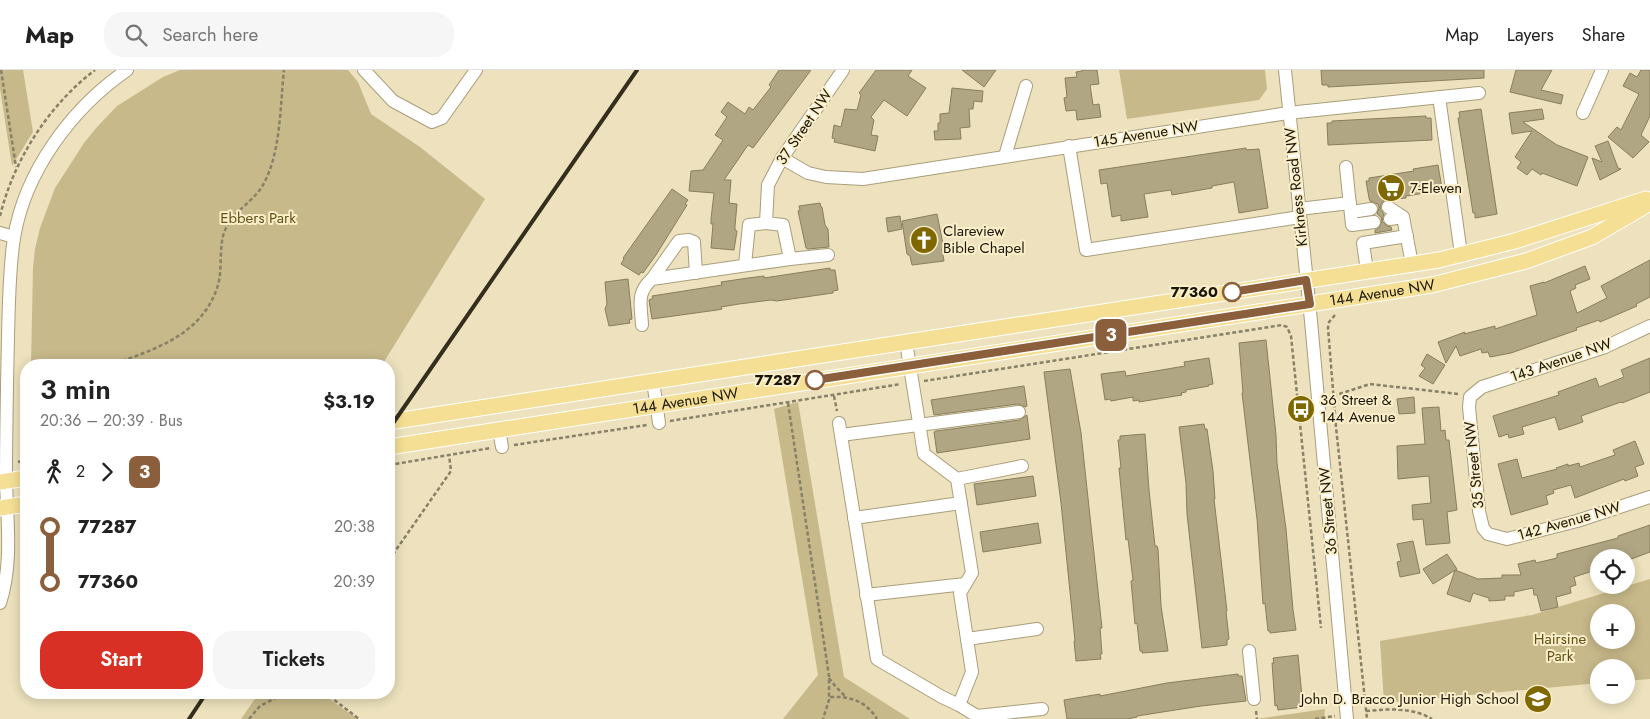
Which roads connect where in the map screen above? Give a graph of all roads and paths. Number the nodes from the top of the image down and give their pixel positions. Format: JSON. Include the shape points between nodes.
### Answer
{"nodes":[{"id":1,"x":1,"y":70,"type":"edge"},
{"id":2,"x":95,"y":70,"type":"edge"},
{"id":3,"x":127,"y":70,"type":"edge"},
{"id":4,"x":284,"y":70,"type":"edge"},
{"id":5,"x":364,"y":70,"type":"edge"},
{"id":6,"x":476,"y":70,"type":"edge"},
{"id":7,"x":843,"y":70,"type":"edge"},
{"id":8,"x":1285,"y":70,"type":"edge"},
{"id":9,"x":1602,"y":70,"type":"edge"},
{"id":10,"x":1026,"y":86,"type":"dead end"},
{"id":11,"x":1478,"y":93,"type":"dead end"},
{"id":12,"x":1439,"y":97,"type":"junction"},
{"id":13,"x":1288,"y":113,"type":"junction"},
{"id":14,"x":1582,"y":113,"type":"dead end"},
{"id":15,"x":1069,"y":146,"type":"junction"},
{"id":16,"x":1005,"y":156,"type":"junction"},
{"id":17,"x":782,"y":158,"type":"junction"},
{"id":18,"x":1346,"y":167,"type":"dead end"},
{"id":19,"x":16,"y":168,"type":"junction"},
{"id":20,"x":1650,"y":197,"type":"edge"},
{"id":21,"x":1650,"y":203,"type":"edge"},
{"id":22,"x":1299,"y":213,"type":"junction"},
{"id":23,"x":1351,"y":213,"type":"junction"},
{"id":24,"x":1389,"y":213,"type":"dead end"},
{"id":25,"x":0,"y":216,"type":"edge"},
{"id":26,"x":1372,"y":216,"type":"dead end"},
{"id":27,"x":766,"y":223,"type":"junction"},
{"id":28,"x":0,"y":233,"type":"edge"},
{"id":29,"x":1407,"y":236,"type":"junction"},
{"id":30,"x":14,"y":237,"type":"junction"},
{"id":31,"x":1363,"y":243,"type":"junction"},
{"id":32,"x":1461,"y":254,"type":"junction"},
{"id":33,"x":828,"y":255,"type":"dead end"},
{"id":34,"x":790,"y":259,"type":"junction"},
{"id":35,"x":1412,"y":264,"type":"junction"},
{"id":36,"x":745,"y":265,"type":"junction"},
{"id":37,"x":1367,"y":271,"type":"junction"},
{"id":38,"x":696,"y":273,"type":"junction"},
{"id":39,"x":652,"y":279,"type":"junction"},
{"id":40,"x":1306,"y":280,"type":"junction"},
{"id":41,"x":1310,"y":304,"type":"junction"},
{"id":42,"x":1336,"y":313,"type":"dead end"},
{"id":43,"x":642,"y":325,"type":"dead end"},
{"id":44,"x":1650,"y":326,"type":"edge"},
{"id":45,"x":906,"y":342,"type":"junction"},
{"id":46,"x":126,"y":359,"type":"edge"},
{"id":47,"x":909,"y":366,"type":"junction"},
{"id":48,"x":3,"y":376,"type":"edge"},
{"id":49,"x":653,"y":381,"type":"junction"},
{"id":50,"x":1472,"y":394,"type":"junction"},
{"id":51,"x":834,"y":396,"type":"dead end"},
{"id":52,"x":1333,"y":396,"type":"junction"},
{"id":53,"x":788,"y":403,"type":"dead end"},
{"id":54,"x":657,"y":405,"type":"junction"},
{"id":55,"x":1018,"y":412,"type":"dead end"},
{"id":56,"x":395,"y":421,"type":"edge"},
{"id":57,"x":659,"y":423,"type":"dead end"},
{"id":58,"x":919,"y":426,"type":"junction"},
{"id":59,"x":840,"y":429,"type":"junction"},
{"id":60,"x":499,"y":430,"type":"junction"},
{"id":61,"x":395,"y":445,"type":"edge"},
{"id":62,"x":502,"y":447,"type":"dead end"},
{"id":63,"x":395,"y":464,"type":"edge"},
{"id":64,"x":1022,"y":466,"type":"dead end"},
{"id":65,"x":20,"y":479,"type":"edge"},
{"id":66,"x":957,"y":479,"type":"junction"},
{"id":67,"x":3,"y":482,"type":"edge"},
{"id":68,"x":1650,"y":497,"type":"edge"},
{"id":69,"x":961,"y":503,"type":"junction"},
{"id":70,"x":20,"y":505,"type":"edge"},
{"id":71,"x":4,"y":507,"type":"edge"},
{"id":72,"x":854,"y":518,"type":"junction"},
{"id":73,"x":1488,"y":534,"type":"joint"},
{"id":74,"x":395,"y":551,"type":"edge"},
{"id":75,"x":965,"y":584,"type":"junction"},
{"id":76,"x":866,"y":595,"type":"junction"},
{"id":77,"x":0,"y":603,"type":"edge"},
{"id":78,"x":1037,"y":629,"type":"dead end"},
{"id":79,"x":967,"y":639,"type":"junction"},
{"id":80,"x":1249,"y":651,"type":"dead end"},
{"id":81,"x":828,"y":676,"type":"junction"},
{"id":82,"x":846,"y":697,"type":"junction"},
{"id":83,"x":829,"y":698,"type":"junction"},
{"id":84,"x":274,"y":699,"type":"edge"},
{"id":85,"x":333,"y":699,"type":"edge"},
{"id":86,"x":1254,"y":699,"type":"dead end"},
{"id":87,"x":960,"y":705,"type":"junction"},
{"id":88,"x":1042,"y":709,"type":"dead end"},
{"id":89,"x":1366,"y":711,"type":"junction"},
{"id":90,"x":1341,"y":717,"type":"edge"},
{"id":91,"x":249,"y":719,"type":"edge"},
{"id":92,"x":359,"y":719,"type":"edge"},
{"id":93,"x":824,"y":719,"type":"edge"},
{"id":94,"x":877,"y":719,"type":"edge"},
{"id":95,"x":1315,"y":719,"type":"edge"},
{"id":96,"x":1367,"y":719,"type":"edge"},
{"id":97,"x":1432,"y":719,"type":"edge"}],
"edges":[{"from":1,"to":19,"type":"path"},
{"from":2,"to":19,"type":"path","via":[[71,91],[43,124]]},
{"from":3,"to":30,"type":"street","via":[[83,107],[53,145],[32,182]]},
{"from":4,"to":46,"type":"path","via":[[270,171],[257,194],[231,219],[224,231],[218,285],[208,305],[195,324],[182,335]]},
{"from":5,"to":6,"type":"street","via":[[393,101],[432,122],[442,118]]},
{"from":7,"to":17,"type":"street","name":"37 Street NW"},
{"from":8,"to":13,"type":"street","name":"Kirkness Road NW"},
{"from":9,"to":14,"type":"street"},
{"from":10,"to":16,"type":"street"},
{"from":11,"to":12,"type":"street","name":"145 Avenue NW"},
{"from":12,"to":13,"type":"street","name":"145 Avenue NW"},
{"from":12,"to":32,"type":"street"},
{"from":13,"to":15,"type":"street","name":"145 Avenue NW"},
{"from":13,"to":22,"type":"street","name":"Kirkness Road NW"},
{"from":15,"to":16,"type":"street","name":"145 Avenue NW"},
{"from":15,"to":22,"type":"street","via":[[1086,250]]},
{"from":16,"to":17,"type":"street","name":"145 Avenue NW","via":[[862,179],[808,173]]},
{"from":17,"to":27,"type":"street","name":"37 Street NW","via":[[768,185]]},
{"from":18,"to":23,"type":"street"},
{"from":19,"to":25,"type":"path"},
{"from":20,"to":32,"type":"main road","name":"144 Avenue NW","via":[[1515,241]]},
{"from":21,"to":41,"type":"main road","name":"144 Avenue NW","via":[[1592,237],[1526,261],[1432,285]]},
{"from":22,"to":23,"type":"street"},
{"from":22,"to":40,"type":"street","name":"Kirkness Road NW"},
{"from":23,"to":26,"type":"street"},
{"from":23,"to":31,"type":"street"},
{"from":24,"to":29,"type":"street","via":[[1403,217]]},
{"from":27,"to":34,"type":"street","via":[[783,225]]},
{"from":27,"to":36,"type":"street","via":[[749,225]]},
{"from":28,"to":30,"type":"street"},
{"from":29,"to":31,"type":"street"},
{"from":29,"to":35,"type":"street"},
{"from":30,"to":48,"type":"street"},
{"from":31,"to":37,"type":"street"},
{"from":32,"to":35,"type":"main road","name":"144 Avenue NW"},
{"from":33,"to":34,"type":"street"},
{"from":34,"to":36,"type":"street"},
{"from":35,"to":37,"type":"main road","name":"144 Avenue NW"},
{"from":36,"to":38,"type":"street"},
{"from":37,"to":40,"type":"main road","name":"144 Avenue NW"},
{"from":38,"to":39,"type":"street"},
{"from":38,"to":39,"type":"street","via":[[694,242],[679,241]]},
{"from":39,"to":43,"type":"street","via":[[643,286],[640,295]]},
{"from":40,"to":41,"type":"street","name":"Kirkness Road NW"},
{"from":40,"to":45,"type":"main road","name":"144 Avenue NW"},
{"from":41,"to":47,"type":"main road","name":"144 Avenue NW"},
{"from":41,"to":90,"type":"street","name":"36 Street NW"},
{"from":42,"to":52,"type":"path","via":[[1328,328]]},
{"from":44,"to":50,"type":"street","name":"143 Avenue NW","via":[[1605,347],[1487,384]]},
{"from":45,"to":47,"type":"street"},
{"from":45,"to":49,"type":"main road","name":"144 Avenue NW"},
{"from":47,"to":54,"type":"main road","name":"144 Avenue NW"},
{"from":47,"to":58,"type":"street"},
{"from":48,"to":67,"type":"street"},
{"from":49,"to":54,"type":"street"},
{"from":49,"to":56,"type":"main road","name":"144 Avenue NW"},
{"from":50,"to":52,"type":"path","via":[[1370,384]]},
{"from":50,"to":73,"type":"street","name":"35 Street NW","via":[[1469,407],[1479,512]]},
{"from":51,"to":59,"type":"path"},
{"from":52,"to":89,"type":"path"},
{"from":53,"to":81,"type":"path"},
{"from":54,"to":57,"type":"street"},
{"from":54,"to":60,"type":"main road","name":"144 Avenue NW"},
{"from":55,"to":58,"type":"street"},
{"from":58,"to":59,"type":"street"},
{"from":58,"to":66,"type":"street","via":[[924,454]]},
{"from":59,"to":72,"type":"street"},
{"from":60,"to":61,"type":"main road","name":"144 Avenue NW"},
{"from":60,"to":62,"type":"street"},
{"from":63,"to":74,"type":"path","via":[[449,455],[451,470]]},
{"from":64,"to":66,"type":"street"},
{"from":65,"to":67,"type":"main road"},
{"from":66,"to":69,"type":"street"},
{"from":67,"to":71,"type":"street"},
{"from":68,"to":73,"type":"street","name":"142 Avenue NW","via":[[1515,538]]},
{"from":69,"to":72,"type":"street"},
{"from":69,"to":75,"type":"street","via":[[972,573]]},
{"from":70,"to":71,"type":"main road"},
{"from":71,"to":77,"type":"street","via":[[8,558]]},
{"from":72,"to":76,"type":"street"},
{"from":75,"to":76,"type":"street"},
{"from":75,"to":79,"type":"street","via":[[960,593]]},
{"from":76,"to":87,"type":"street","via":[[877,659]]},
{"from":78,"to":79,"type":"street"},
{"from":79,"to":87,"type":"street","via":[[972,672]]},
{"from":80,"to":86,"type":"street"},
{"from":81,"to":82,"type":"path"},
{"from":81,"to":83,"type":"path"},
{"from":82,"to":83,"type":"path"},
{"from":82,"to":94,"type":"path","via":[[865,705]]},
{"from":83,"to":93,"type":"path"},
{"from":84,"to":91,"type":"path","via":[[260,706]]},
{"from":85,"to":92,"type":"path"},
{"from":87,"to":88,"type":"street","via":[[977,716]]},
{"from":89,"to":96,"type":"path"},
{"from":89,"to":97,"type":"path","via":[[1404,710]]},
{"from":90,"to":95,"type":"path"}]}
